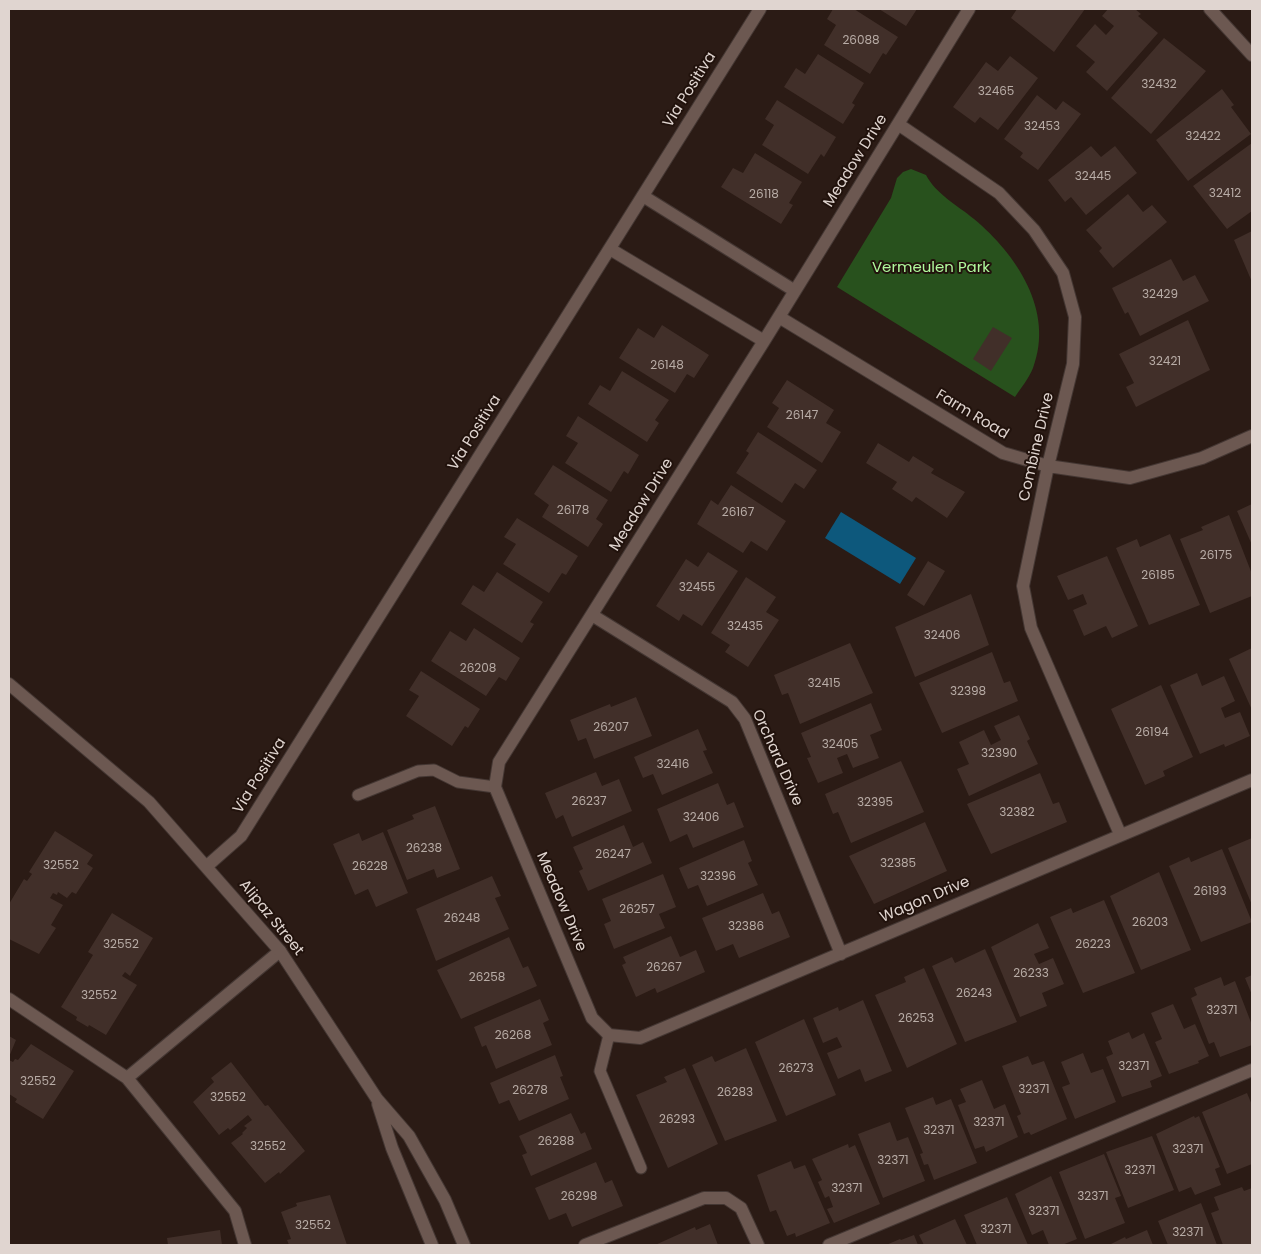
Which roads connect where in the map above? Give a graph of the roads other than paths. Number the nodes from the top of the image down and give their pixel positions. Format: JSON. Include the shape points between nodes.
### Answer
{"nodes":[{"id":1,"x":760,"y":9,"type":"edge"},
{"id":2,"x":969,"y":9,"type":"edge"},
{"id":3,"x":1210,"y":9,"type":"edge"},
{"id":4,"x":1252,"y":55,"type":"edge"},
{"id":5,"x":898,"y":124,"type":"junction"},
{"id":6,"x":643,"y":196,"type":"junction"},
{"id":7,"x":610,"y":249,"type":"junction"},
{"id":8,"x":795,"y":291,"type":"junction"},
{"id":9,"x":779,"y":317,"type":"junction"},
{"id":10,"x":764,"y":341,"type":"junction"},
{"id":11,"x":1252,"y":436,"type":"edge"},
{"id":12,"x":1048,"y":466,"type":"junction"},
{"id":13,"x":592,"y":615,"type":"junction"},
{"id":14,"x":9,"y":684,"type":"edge"},
{"id":15,"x":1252,"y":780,"type":"edge"},
{"id":16,"x":495,"y":787,"type":"junction"},
{"id":17,"x":358,"y":795,"type":"dead end"},
{"id":18,"x":1120,"y":834,"type":"junction"},
{"id":19,"x":207,"y":866,"type":"junction"},
{"id":20,"x":280,"y":951,"type":"junction"},
{"id":21,"x":841,"y":954,"type":"junction"},
{"id":22,"x":9,"y":999,"type":"edge"},
{"id":23,"x":609,"y":1035,"type":"junction"},
{"id":24,"x":1252,"y":1070,"type":"edge"},
{"id":25,"x":127,"y":1078,"type":"junction"},
{"id":26,"x":377,"y":1099,"type":"junction"},
{"id":27,"x":641,"y":1168,"type":"dead end"},
{"id":28,"x":245,"y":1245,"type":"edge"},
{"id":29,"x":432,"y":1245,"type":"edge"},
{"id":30,"x":464,"y":1245,"type":"edge"},
{"id":31,"x":585,"y":1245,"type":"edge"},
{"id":32,"x":758,"y":1245,"type":"edge"},
{"id":33,"x":829,"y":1245,"type":"edge"}],
"edges":[{"from":1,"to":6,"type":"street","name":"Via Positiva"},
{"from":2,"to":5,"type":"street","name":"Meadow Drive"},
{"from":3,"to":4,"type":"street"},
{"from":5,"to":8,"type":"street","name":"Meadow Drive"},
{"from":5,"to":12,"type":"street","name":"Combine Drive","via":[[999,193],[1034,230],[1062,273],[1075,317],[1073,364]]},
{"from":6,"to":7,"type":"street","name":"Via Positiva"},
{"from":6,"to":8,"type":"street"},
{"from":7,"to":10,"type":"street"},
{"from":7,"to":19,"type":"street","name":"Via Positiva","via":[[242,836]]},
{"from":8,"to":9,"type":"street","name":"Meadow Drive"},
{"from":9,"to":10,"type":"street","name":"Meadow Drive"},
{"from":9,"to":12,"type":"street","name":"Farm Road","via":[[1003,453]]},
{"from":10,"to":13,"type":"street","name":"Meadow Drive"},
{"from":11,"to":12,"type":"street","name":"Farm Road","via":[[1202,458],[1130,478]]},
{"from":12,"to":18,"type":"street","name":"Combine Drive","via":[[1024,586],[1031,628]]},
{"from":13,"to":16,"type":"street","name":"Meadow Drive","via":[[499,762]]},
{"from":13,"to":21,"type":"street","name":"Orchard Drive","via":[[732,702],[745,719]]},
{"from":14,"to":19,"type":"street","name":"Alipaz Street","via":[[149,802]]},
{"from":15,"to":18,"type":"street","name":"Wagon Drive"},
{"from":16,"to":17,"type":"lane","via":[[458,782],[434,770],[418,771]]},
{"from":16,"to":23,"type":"street","name":"Meadow Drive","via":[[592,1018]]},
{"from":18,"to":21,"type":"street","name":"Wagon Drive"},
{"from":19,"to":20,"type":"street","name":"Alipaz Street"},
{"from":20,"to":25,"type":"street"},
{"from":20,"to":26,"type":"street","name":"Alipaz Street"},
{"from":21,"to":23,"type":"street","name":"Wagon Drive","via":[[640,1038]]},
{"from":22,"to":25,"type":"street"},
{"from":23,"to":27,"type":"lane","via":[[600,1071]]},
{"from":24,"to":33,"type":"street"},
{"from":25,"to":28,"type":"street","via":[[235,1211]]},
{"from":26,"to":29,"type":"street","via":[[392,1148]]},
{"from":26,"to":30,"type":"street","name":"Alipaz Street","via":[[409,1136],[445,1200]]},
{"from":31,"to":32,"type":"street","via":[[704,1198],[726,1198],[741,1208]]}]}
